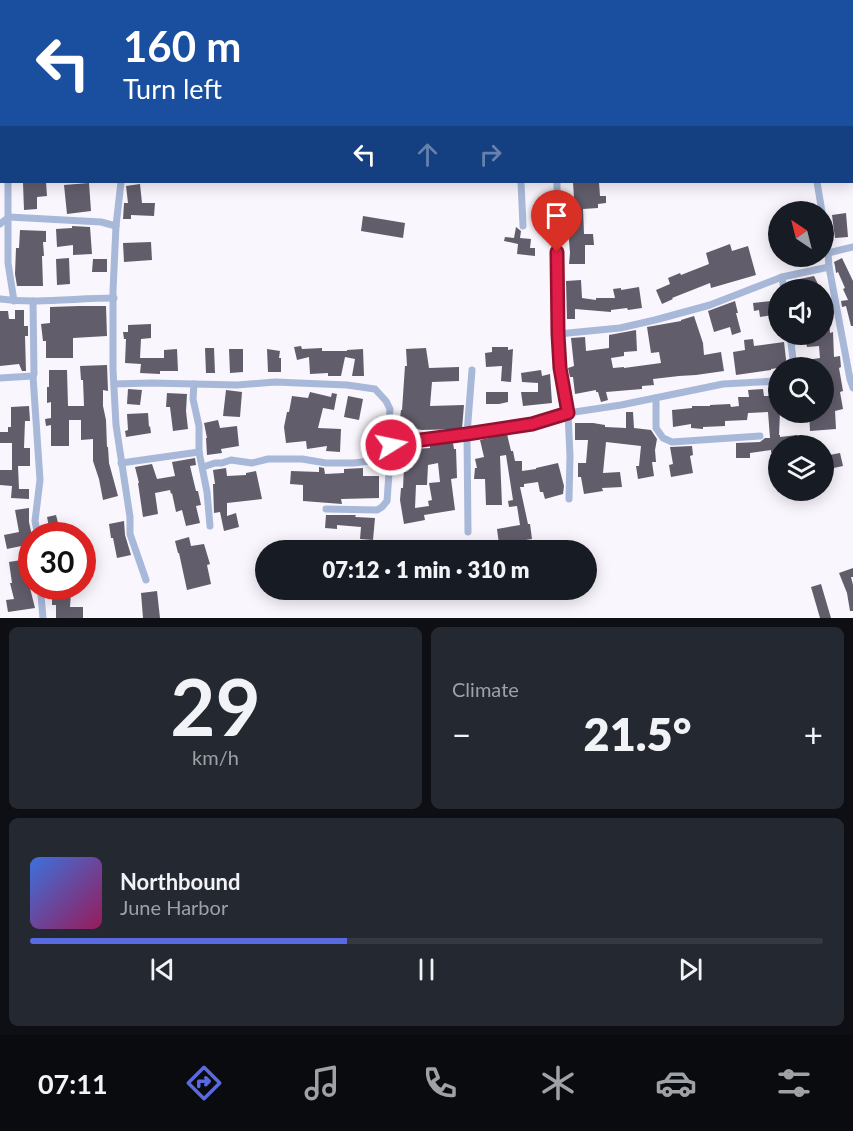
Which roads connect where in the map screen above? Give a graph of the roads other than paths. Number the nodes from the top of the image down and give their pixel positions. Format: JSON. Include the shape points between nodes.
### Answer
{"nodes":[{"id":1,"x":8,"y":183,"type":"edge"},
{"id":2,"x":121,"y":183,"type":"edge"},
{"id":3,"x":522,"y":183,"type":"edge"},
{"id":4,"x":557,"y":183,"type":"edge"},
{"id":5,"x":817,"y":183,"type":"edge"},
{"id":6,"x":820,"y":201,"type":"edge"},
{"id":7,"x":9,"y":217,"type":"junction"},
{"id":8,"x":0,"y":224,"type":"edge"},
{"id":9,"x":116,"y":226,"type":"junction"},
{"id":10,"x":523,"y":226,"type":"dead end"},
{"id":11,"x":853,"y":247,"type":"edge"},
{"id":12,"x":834,"y":252,"type":"edge"},
{"id":13,"x":8,"y":263,"type":"junction"},
{"id":14,"x":829,"y":267,"type":"joint"},
{"id":15,"x":0,"y":270,"type":"edge"},
{"id":16,"x":782,"y":277,"type":"joint"},
{"id":17,"x":114,"y":298,"type":"junction"},
{"id":18,"x":0,"y":299,"type":"edge"},
{"id":19,"x":14,"y":301,"type":"junction"},
{"id":20,"x":33,"y":301,"type":"junction"},
{"id":21,"x":558,"y":334,"type":"junction"},
{"id":22,"x":472,"y":370,"type":"dead end"},
{"id":23,"x":33,"y":376,"type":"junction"},
{"id":24,"x":0,"y":378,"type":"edge"},
{"id":25,"x":768,"y":382,"type":"edge"},
{"id":26,"x":114,"y":384,"type":"junction"},
{"id":27,"x":194,"y":384,"type":"junction"},
{"id":28,"x":853,"y":388,"type":"edge"},
{"id":29,"x":656,"y":398,"type":"junction"},
{"id":30,"x":568,"y":413,"type":"junction"},
{"id":31,"x":467,"y":434,"type":"junction"},
{"id":32,"x":760,"y":436,"type":"dead end"},
{"id":33,"x":391,"y":445,"type":"junction"},
{"id":34,"x":199,"y":452,"type":"junction"},
{"id":35,"x":121,"y":463,"type":"junction"},
{"id":36,"x":203,"y":467,"type":"junction"},
{"id":37,"x":569,"y":499,"type":"dead end"},
{"id":38,"x":326,"y":509,"type":"dead end"},
{"id":39,"x":35,"y":522,"type":"edge"},
{"id":40,"x":210,"y":526,"type":"dead end"},
{"id":41,"x":468,"y":532,"type":"dead end"},
{"id":42,"x":146,"y":580,"type":"dead end"},
{"id":43,"x":41,"y":600,"type":"edge"},
{"id":44,"x":43,"y":618,"type":"edge"}],
"edges":[{"from":1,"to":7,"type":"street"},
{"from":2,"to":9,"type":"street"},
{"from":3,"to":10,"type":"street"},
{"from":4,"to":21,"type":"street"},
{"from":5,"to":6,"type":"street"},
{"from":7,"to":8,"type":"street"},
{"from":7,"to":9,"type":"street"},
{"from":7,"to":13,"type":"street"},
{"from":9,"to":17,"type":"street"},
{"from":11,"to":12,"type":"street"},
{"from":13,"to":15,"type":"street"},
{"from":13,"to":19,"type":"street"},
{"from":14,"to":16,"type":"street"},
{"from":14,"to":28,"type":"street"},
{"from":16,"to":21,"type":"street","via":[[710,305],[655,320]]},
{"from":17,"to":20,"type":"street"},
{"from":17,"to":26,"type":"street"},
{"from":18,"to":19,"type":"street"},
{"from":19,"to":20,"type":"street"},
{"from":20,"to":23,"type":"street"},
{"from":21,"to":30,"type":"street"},
{"from":22,"to":31,"type":"street"},
{"from":23,"to":24,"type":"street"},
{"from":23,"to":39,"type":"street","via":[[40,480]]},
{"from":25,"to":29,"type":"street","via":[[723,384]]},
{"from":26,"to":27,"type":"street"},
{"from":26,"to":35,"type":"street"},
{"from":27,"to":33,"type":"street","via":[[274,382],[375,389],[390,409]]},
{"from":27,"to":34,"type":"street"},
{"from":29,"to":30,"type":"street"},
{"from":29,"to":32,"type":"street","via":[[656,428],[672,442]]},
{"from":30,"to":31,"type":"street","via":[[532,424]]},
{"from":30,"to":37,"type":"street"},
{"from":31,"to":33,"type":"street"},
{"from":31,"to":41,"type":"street"},
{"from":33,"to":36,"type":"street","via":[[378,460],[354,464],[268,459],[252,463],[231,460]]},
{"from":33,"to":38,"type":"street","via":[[385,504],[377,510]]},
{"from":34,"to":35,"type":"street"},
{"from":34,"to":36,"type":"street"},
{"from":35,"to":42,"type":"street","via":[[130,534]]},
{"from":36,"to":40,"type":"street"},
{"from":43,"to":44,"type":"street"}]}
